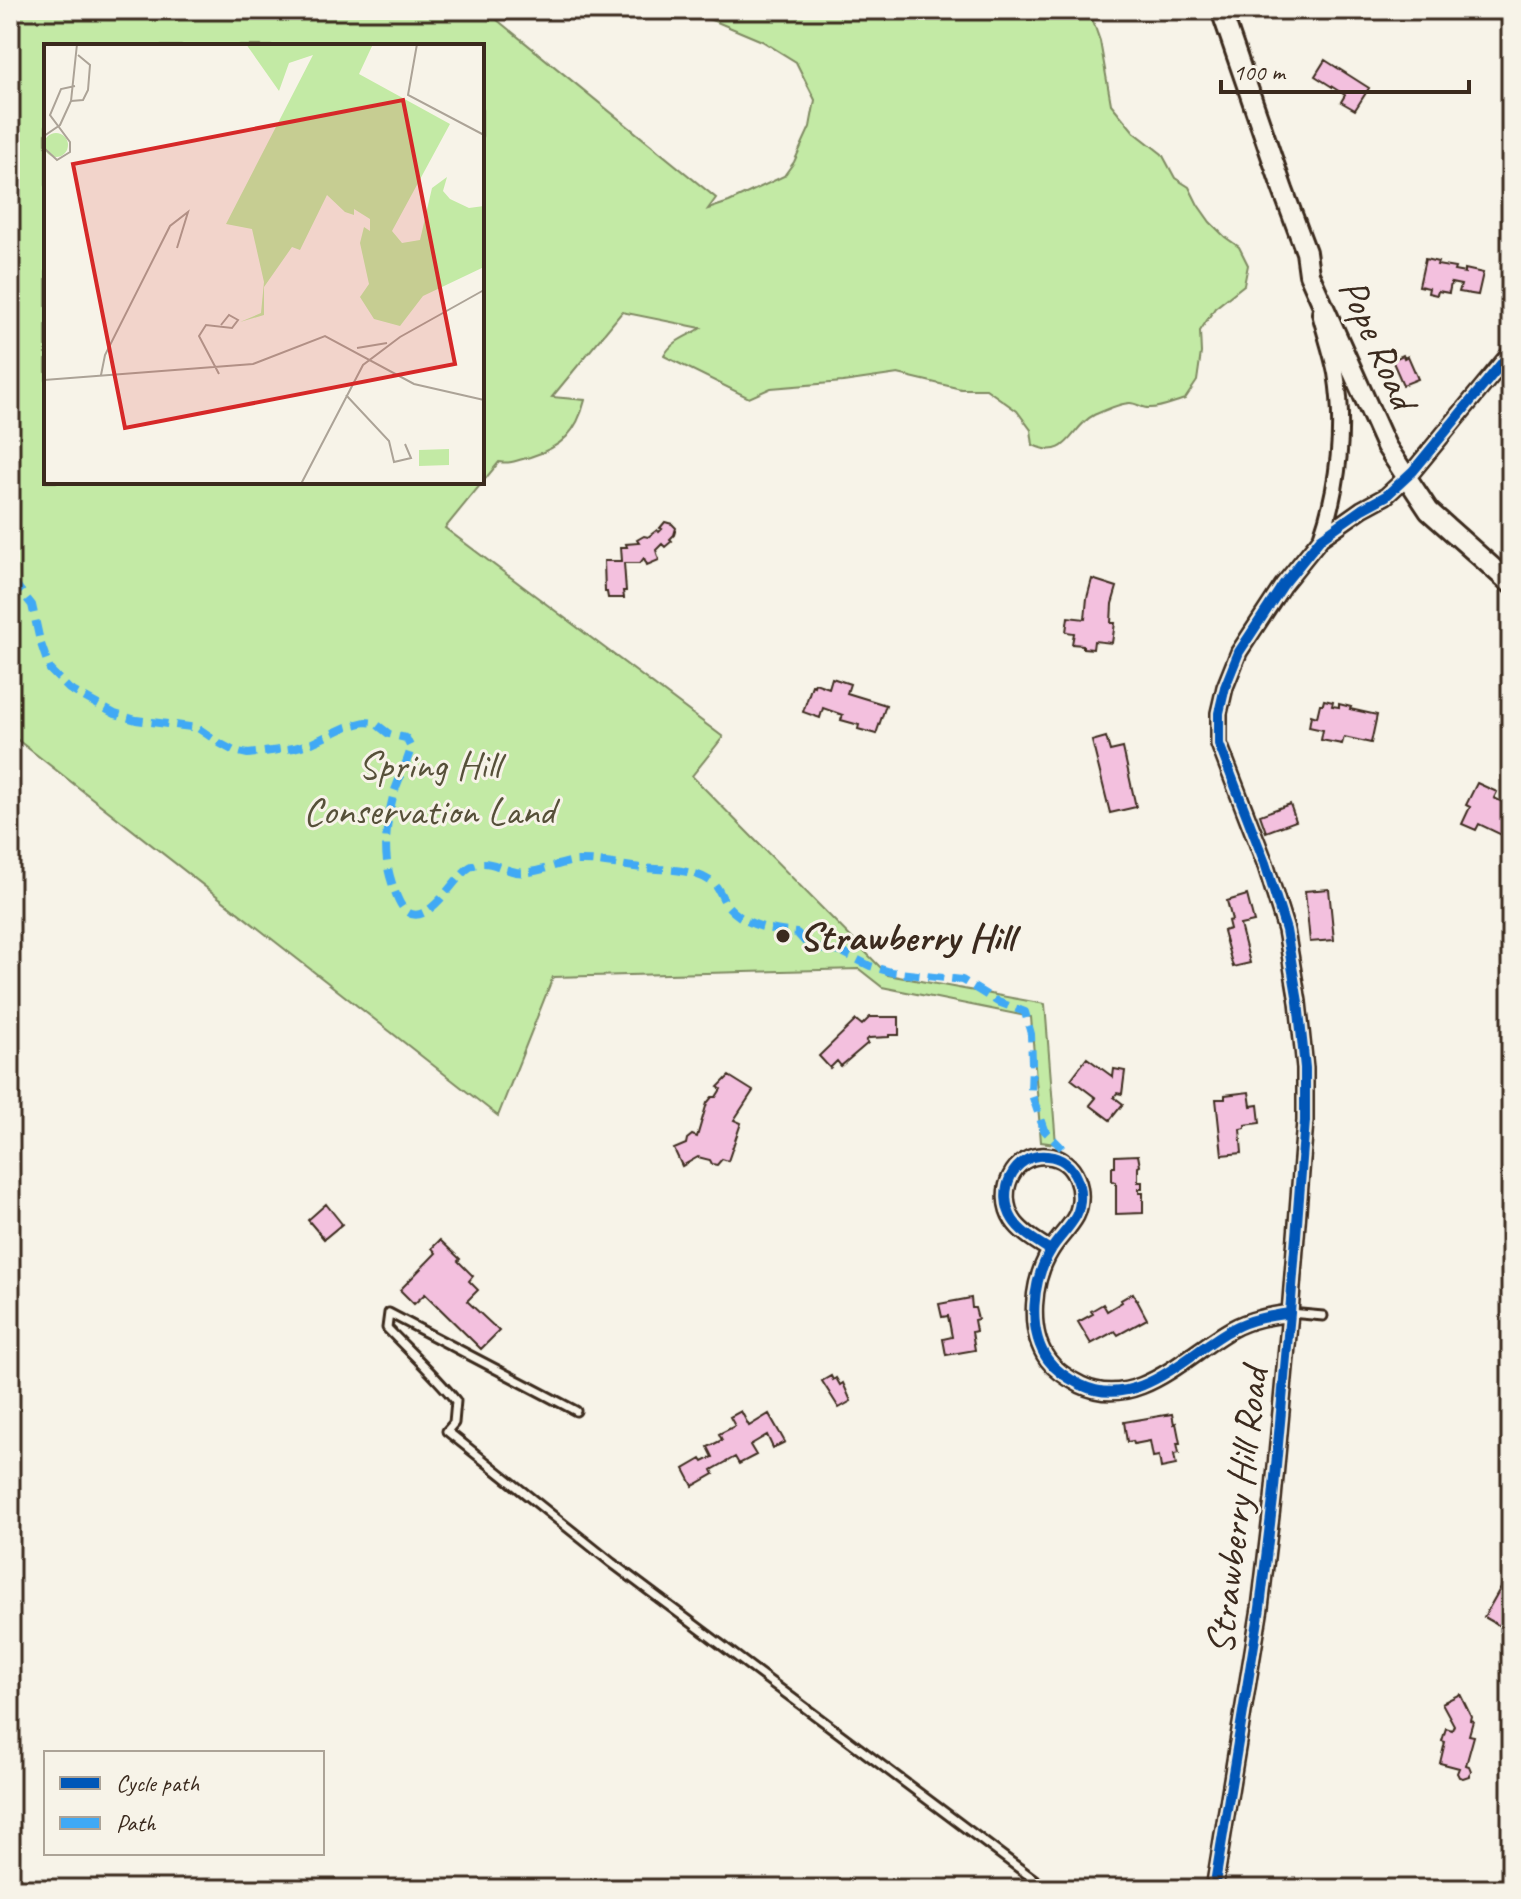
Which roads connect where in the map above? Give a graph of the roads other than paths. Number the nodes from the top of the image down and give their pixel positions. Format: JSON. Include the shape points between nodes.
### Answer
{"nodes":[{"id":1,"x":1221,"y":10,"type":"edge"},
{"id":2,"x":1309,"y":274,"type":"junction"},
{"id":3,"x":1511,"y":352,"type":"edge"},
{"id":4,"x":1407,"y":477,"type":"junction"},
{"id":5,"x":1321,"y":538,"type":"junction"},
{"id":6,"x":1511,"y":584,"type":"edge"},
{"id":7,"x":1050,"y":1250,"type":"junction"},
{"id":8,"x":1290,"y":1313,"type":"junction"},
{"id":9,"x":1323,"y":1316,"type":"dead end"},
{"id":10,"x":576,"y":1411,"type":"dead end"},
{"id":11,"x":1047,"y":1889,"type":"edge"},
{"id":12,"x":1214,"y":1889,"type":"edge"}],
"edges":[{"from":1,"to":2,"type":"street","name":"Pope Road","via":[[1306,252]]},
{"from":2,"to":4,"type":"street","name":"Pope Road","via":[[1386,446]]},
{"from":2,"to":5,"type":"street","name":"Pope Road","via":[[1335,370],[1341,436]]},
{"from":3,"to":4,"type":"street","name":"Strawberry Hill Road"},
{"from":4,"to":5,"type":"street","name":"Strawberry Hill Road"},
{"from":4,"to":6,"type":"street","name":"Pope Road","via":[[1429,511]]},
{"from":5,"to":8,"type":"street","name":"Strawberry Hill Road","via":[[1239,652],[1219,713],[1219,744],[1286,930],[1298,1002],[1305,1121]]},
{"from":7,"to":7,"type":"street","via":[[1076,1216],[1081,1188],[1063,1161],[1045,1155],[1025,1160],[1012,1171],[1006,1199],[1017,1225]]},
{"from":7,"to":8,"type":"street","via":[[1036,1288],[1036,1337],[1049,1361],[1068,1379],[1091,1390],[1146,1385],[1235,1327]]},
{"from":8,"to":9,"type":"lane"},
{"from":8,"to":12,"type":"street","name":"Strawberry Hill Road","via":[[1260,1608]]},
{"from":10,"to":11,"type":"lane","via":[[389,1313],[387,1328],[456,1401],[454,1423],[447,1431],[582,1540]]}]}
